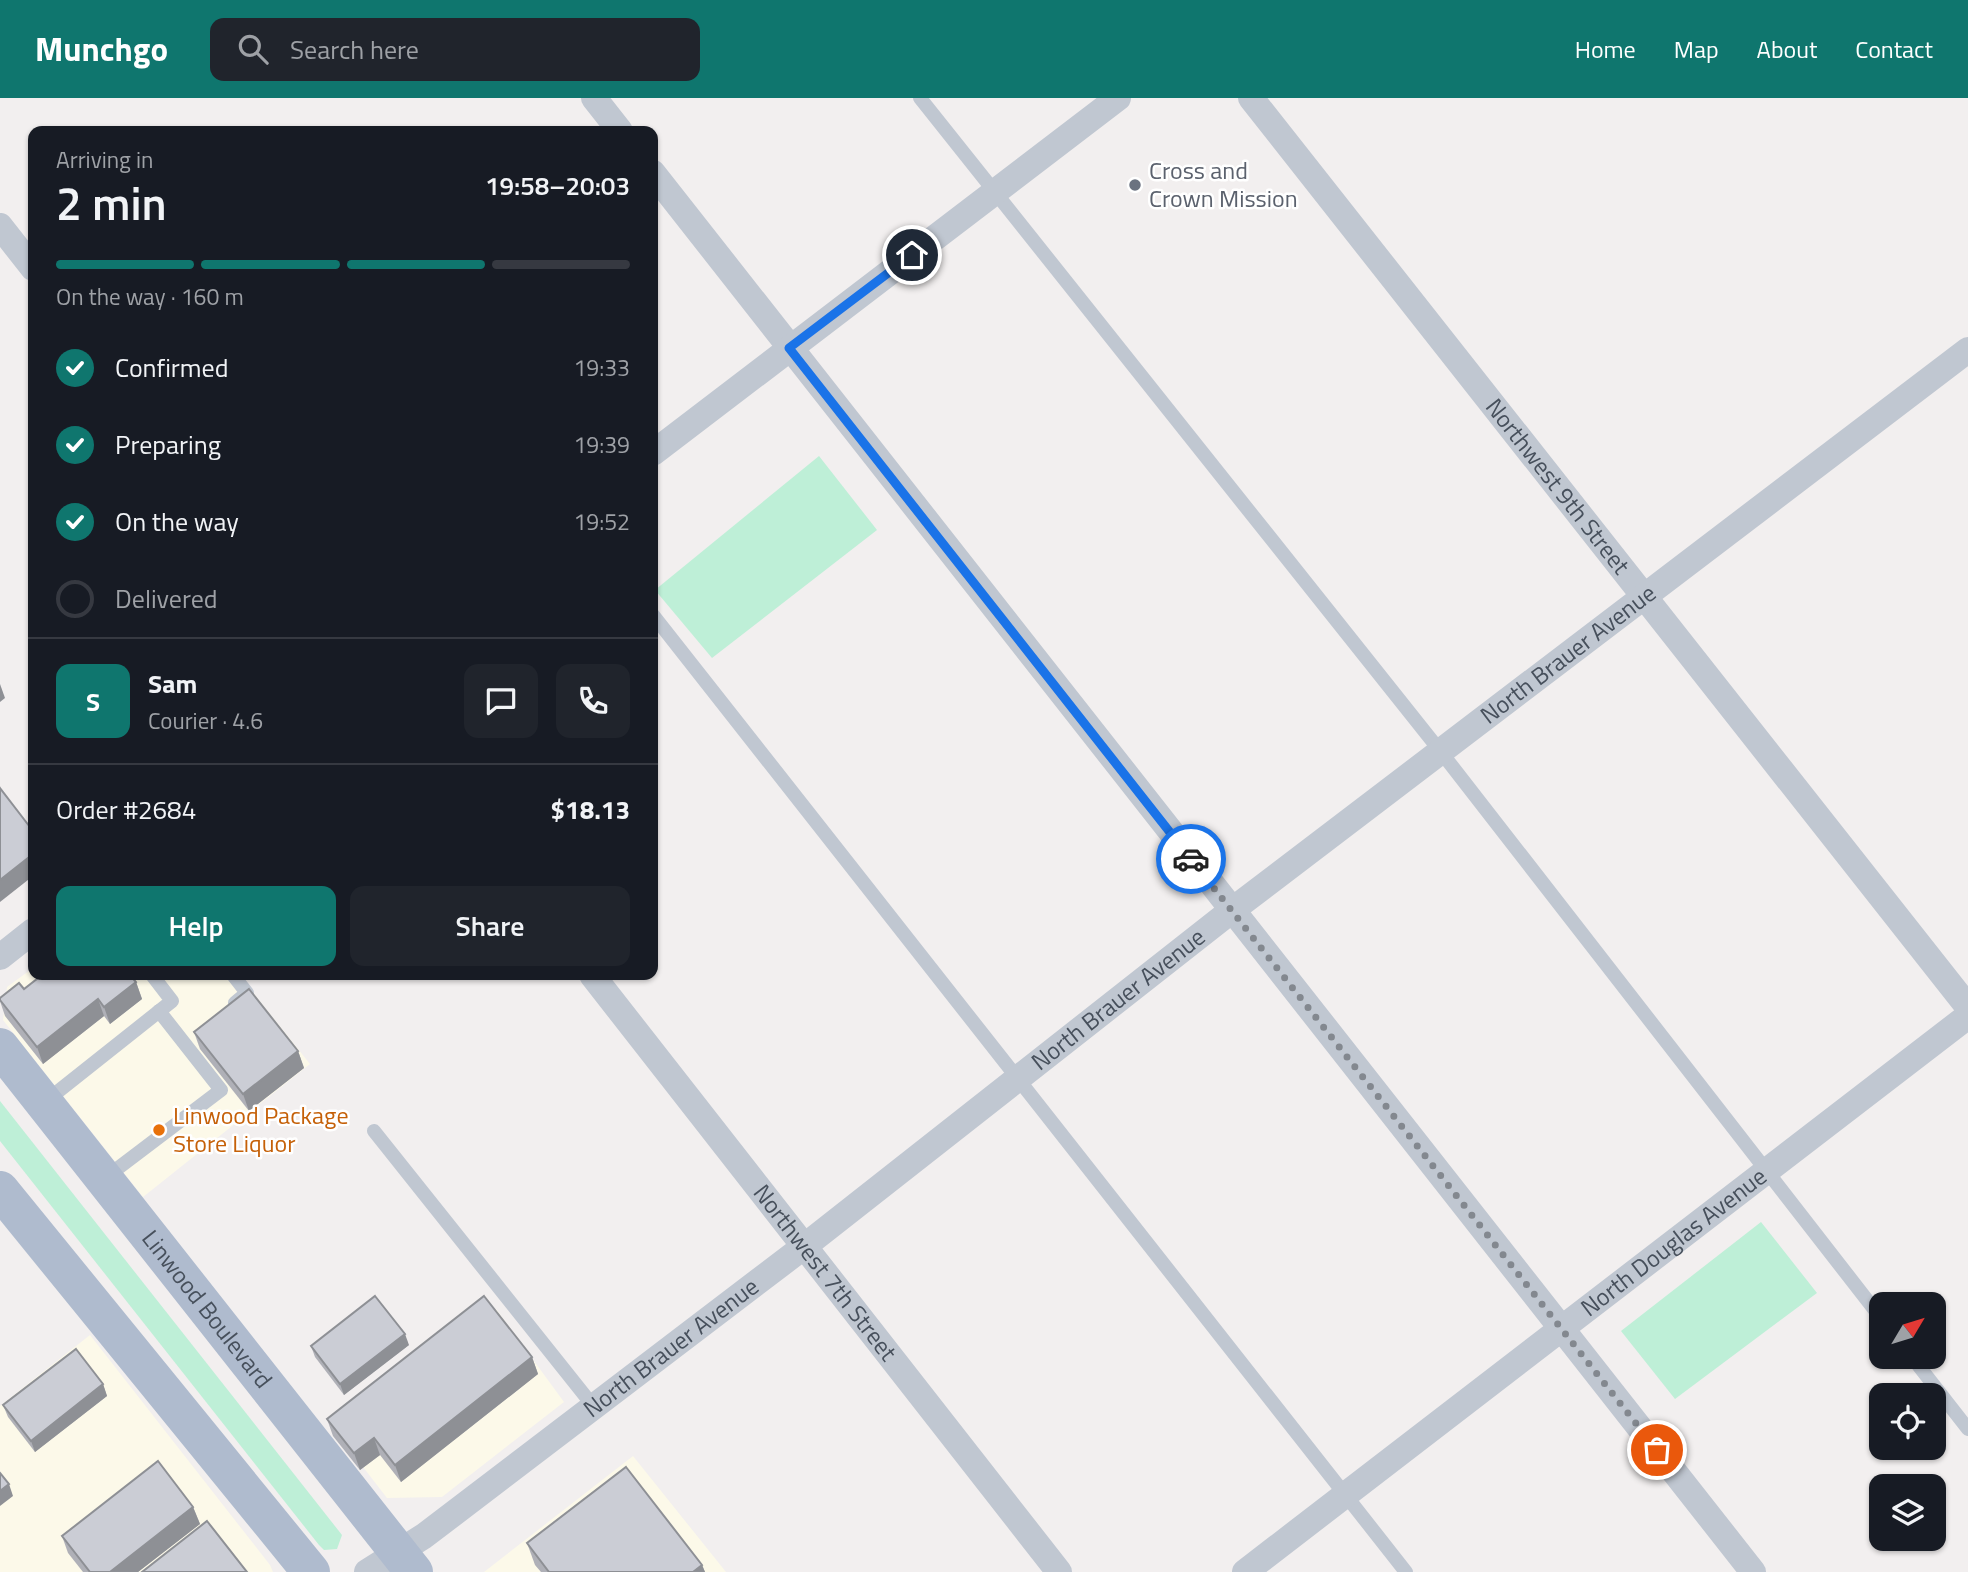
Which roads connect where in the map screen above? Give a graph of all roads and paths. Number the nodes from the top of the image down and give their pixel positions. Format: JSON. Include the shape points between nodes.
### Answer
{"nodes":[{"id":1,"x":594,"y":98,"type":"edge"},
{"id":2,"x":920,"y":98,"type":"edge"},
{"id":3,"x":1118,"y":98,"type":"edge"},
{"id":4,"x":1251,"y":98,"type":"edge"},
{"id":5,"x":616,"y":126,"type":"edge"},
{"id":6,"x":658,"y":179,"type":"edge"},
{"id":7,"x":994,"y":192,"type":"junction"},
{"id":8,"x":0,"y":226,"type":"edge"},
{"id":9,"x":28,"y":262,"type":"edge"},
{"id":10,"x":789,"y":348,"type":"junction"},
{"id":11,"x":1968,"y":350,"type":"edge"},
{"id":12,"x":658,"y":449,"type":"edge"},
{"id":13,"x":1645,"y":596,"type":"junction"},
{"id":14,"x":658,"y":621,"type":"edge"},
{"id":15,"x":1441,"y":752,"type":"junction"},
{"id":16,"x":1231,"y":911,"type":"junction"},
{"id":17,"x":28,"y":935,"type":"edge"},
{"id":18,"x":0,"y":957,"type":"edge"},
{"id":19,"x":156,"y":980,"type":"edge"},
{"id":20,"x":237,"y":980,"type":"edge"},
{"id":21,"x":596,"y":980,"type":"edge"},
{"id":22,"x":1968,"y":1007,"type":"edge"},
{"id":23,"x":226,"y":1009,"type":"edge"},
{"id":24,"x":159,"y":1011,"type":"junction"},
{"id":25,"x":1968,"y":1016,"type":"edge"},
{"id":26,"x":0,"y":1047,"type":"edge"},
{"id":27,"x":1017,"y":1079,"type":"junction"},
{"id":28,"x":43,"y":1102,"type":"junction"},
{"id":29,"x":374,"y":1132,"type":"dead end"},
{"id":30,"x":1765,"y":1170,"type":"junction"},
{"id":31,"x":104,"y":1179,"type":"junction"},
{"id":32,"x":0,"y":1190,"type":"edge"},
{"id":33,"x":806,"y":1245,"type":"junction"},
{"id":34,"x":1869,"y":1303,"type":"edge"},
{"id":35,"x":1561,"y":1329,"type":"junction"},
{"id":36,"x":1921,"y":1369,"type":"edge"},
{"id":37,"x":594,"y":1407,"type":"junction"},
{"id":38,"x":1968,"y":1429,"type":"edge"},
{"id":39,"x":1345,"y":1494,"type":"junction"},
{"id":40,"x":393,"y":1566,"type":"edge"},
{"id":41,"x":311,"y":1572,"type":"edge"},
{"id":42,"x":1059,"y":1572,"type":"edge"},
{"id":43,"x":1245,"y":1572,"type":"edge"},
{"id":44,"x":1406,"y":1572,"type":"edge"},
{"id":45,"x":1753,"y":1572,"type":"edge"}],
"edges":[{"from":1,"to":5,"type":"street"},
{"from":2,"to":7,"type":"lane"},
{"from":3,"to":7,"type":"street"},
{"from":4,"to":13,"type":"street","name":"Northwest 9th Street"},
{"from":6,"to":10,"type":"street"},
{"from":7,"to":10,"type":"street"},
{"from":7,"to":15,"type":"lane"},
{"from":8,"to":9,"type":"street"},
{"from":10,"to":12,"type":"street"},
{"from":10,"to":16,"type":"street"},
{"from":11,"to":13,"type":"street","name":"North Brauer Avenue"},
{"from":13,"to":15,"type":"street","name":"North Brauer Avenue"},
{"from":13,"to":22,"type":"street","name":"Northwest 9th Street"},
{"from":14,"to":27,"type":"lane"},
{"from":15,"to":16,"type":"street","name":"North Brauer Avenue"},
{"from":15,"to":30,"type":"lane"},
{"from":16,"to":27,"type":"street","name":"North Brauer Avenue"},
{"from":16,"to":35,"type":"street"},
{"from":17,"to":18,"type":"street"},
{"from":19,"to":24,"type":"lane","via":[[173,1001]]},
{"from":20,"to":23,"type":"lane","via":[[247,993]]},
{"from":21,"to":33,"type":"street","name":"Northwest 7th Street"},
{"from":24,"to":28,"type":"lane"},
{"from":24,"to":31,"type":"lane","via":[[189,1038],[221,1090]]},
{"from":25,"to":30,"type":"street","name":"North Douglas Avenue"},
{"from":26,"to":28,"type":"main road","name":"Linwood Boulevard"},
{"from":27,"to":33,"type":"street","name":"North Brauer Avenue"},
{"from":27,"to":39,"type":"lane"},
{"from":28,"to":31,"type":"main road","name":"Linwood Boulevard"},
{"from":29,"to":37,"type":"lane"},
{"from":30,"to":34,"type":"lane"},
{"from":30,"to":35,"type":"street","name":"North Douglas Avenue"},
{"from":31,"to":40,"type":"main road","name":"Linwood Boulevard"},
{"from":32,"to":41,"type":"main road"},
{"from":33,"to":37,"type":"street","name":"North Brauer Avenue"},
{"from":33,"to":42,"type":"street","name":"Northwest 7th Street"},
{"from":35,"to":39,"type":"street","name":"North Douglas Avenue"},
{"from":35,"to":45,"type":"street"},
{"from":36,"to":38,"type":"lane"},
{"from":37,"to":40,"type":"street","name":"North Brauer Avenue"},
{"from":39,"to":43,"type":"street","name":"North Douglas Avenue"},
{"from":39,"to":44,"type":"lane"}]}
